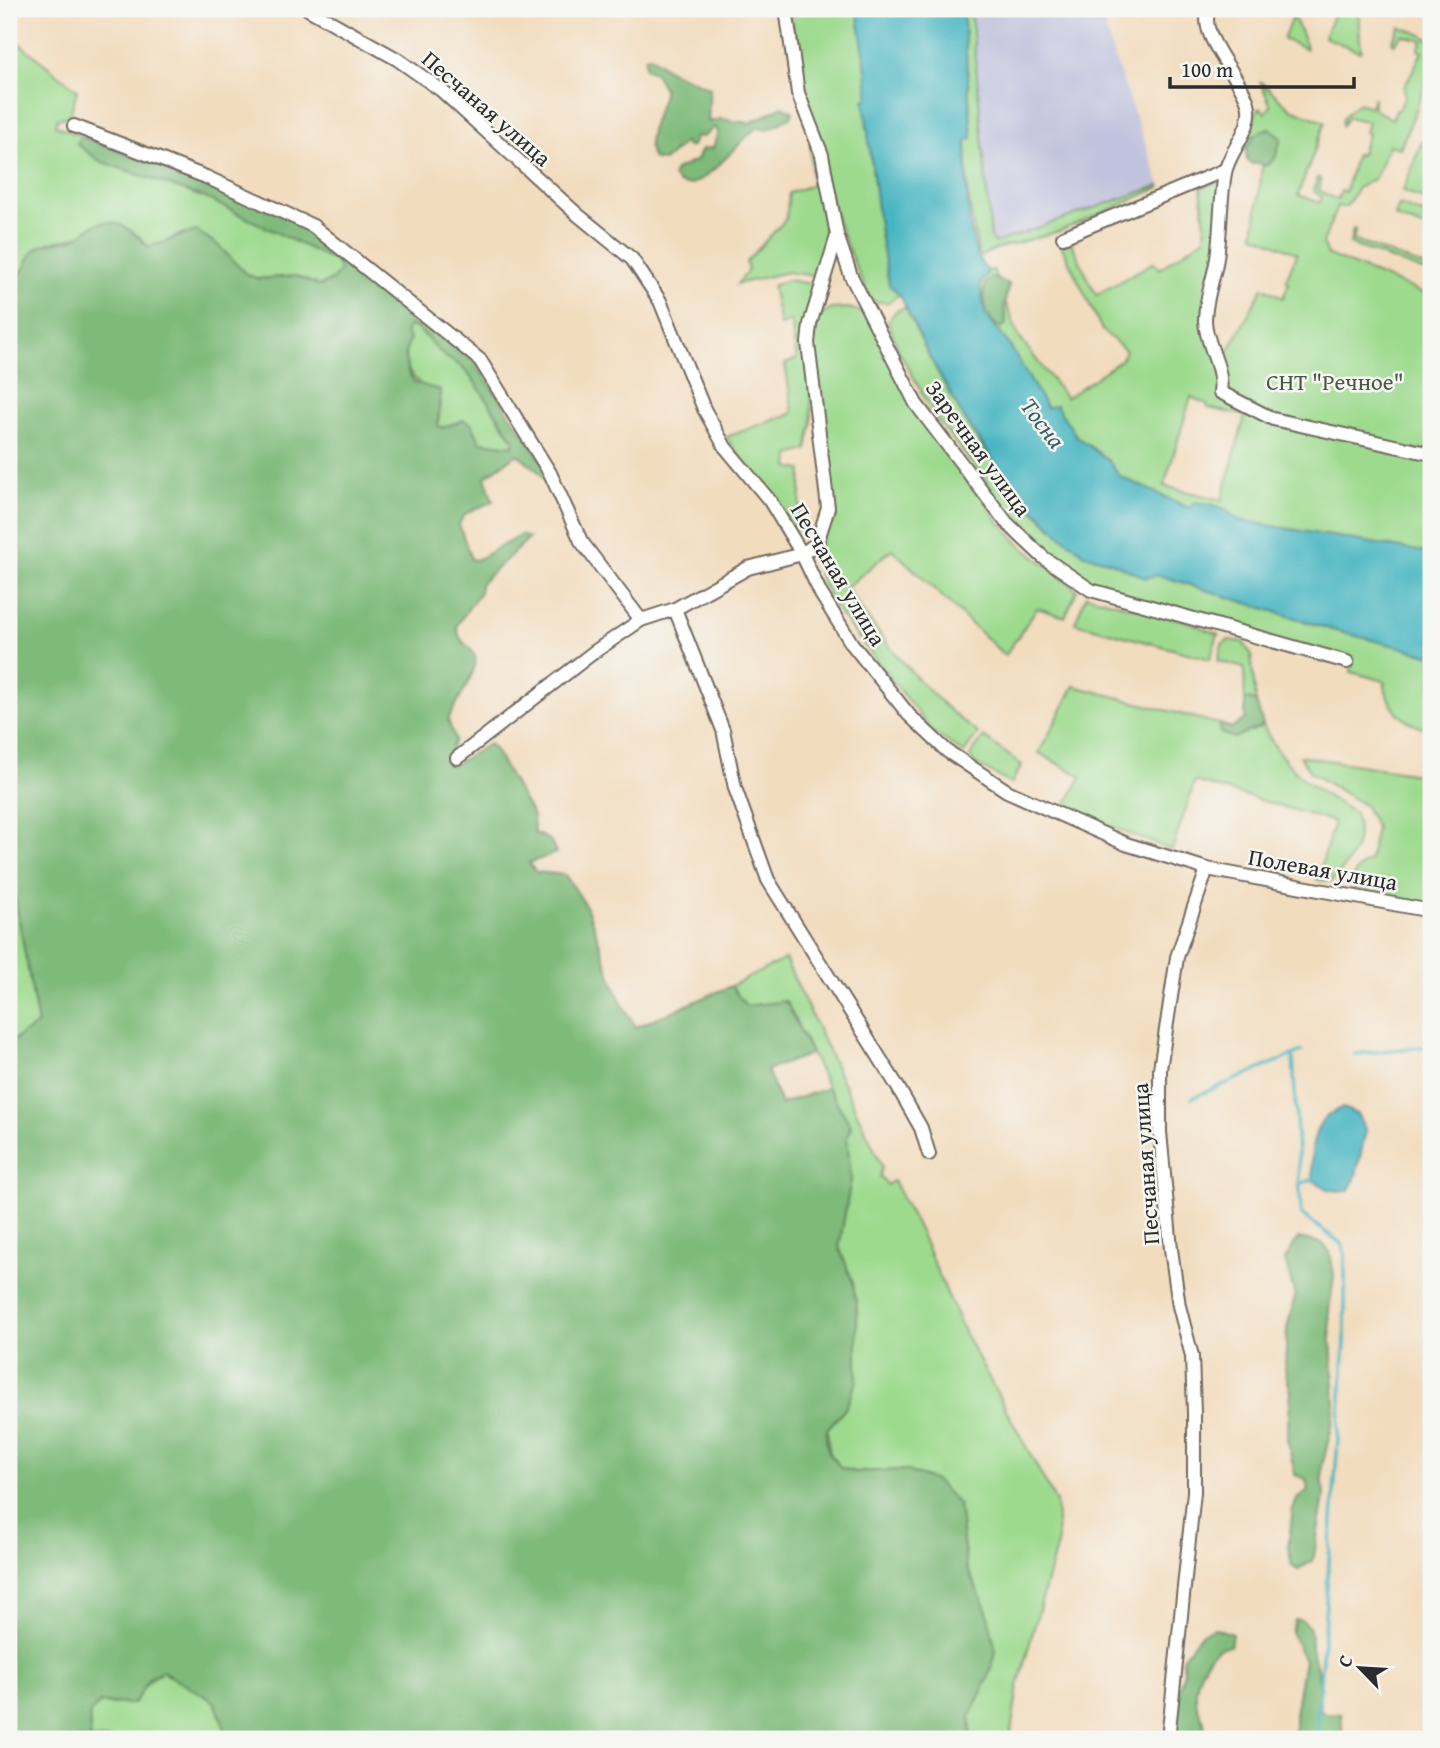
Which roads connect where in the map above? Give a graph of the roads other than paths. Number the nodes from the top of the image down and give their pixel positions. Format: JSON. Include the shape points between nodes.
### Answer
{"nodes":[{"id":1,"x":308,"y":9,"type":"edge"},
{"id":2,"x":786,"y":9,"type":"edge"},
{"id":3,"x":1209,"y":11,"type":"edge"},
{"id":4,"x":74,"y":126,"type":"dead end"},
{"id":5,"x":1225,"y":170,"type":"junction"},
{"id":6,"x":837,"y":235,"type":"junction"},
{"id":7,"x":1063,"y":237,"type":"dead end"},
{"id":8,"x":1431,"y":454,"type":"edge"},
{"id":9,"x":802,"y":554,"type":"junction"},
{"id":10,"x":676,"y":608,"type":"junction"},
{"id":11,"x":641,"y":620,"type":"junction"},
{"id":12,"x":1347,"y":662,"type":"dead end"},
{"id":13,"x":457,"y":758,"type":"dead end"},
{"id":14,"x":1207,"y":869,"type":"junction"},
{"id":15,"x":1431,"y":911,"type":"edge"},
{"id":16,"x":929,"y":1154,"type":"dead end"},
{"id":17,"x":1168,"y":1739,"type":"edge"}],
"edges":[{"from":1,"to":9,"type":"street","name":"Песчаная улица","via":[[397,59],[441,90],[632,258],[660,301],[704,409],[725,447],[770,501]]},
{"from":2,"to":6,"type":"street","name":"Заречная улица","via":[[798,93],[822,155]]},
{"from":3,"to":5,"type":"street","via":[[1208,34],[1249,104],[1244,132]]},
{"from":4,"to":11,"type":"street","via":[[206,177],[313,226],[480,360],[550,473],[581,541]]},
{"from":5,"to":7,"type":"street"},
{"from":5,"to":8,"type":"street","via":[[1217,258],[1205,322],[1222,378],[1220,392],[1273,419]]},
{"from":6,"to":9,"type":"street","via":[[808,342],[828,508],[817,543]]},
{"from":6,"to":12,"type":"street","name":"Заречная улица","via":[[851,276],[916,404],[1023,541],[1091,590]]},
{"from":9,"to":10,"type":"street","via":[[748,568]]},
{"from":9,"to":14,"type":"street","name":"Песчаная улица","via":[[852,644],[909,715],[947,751],[1007,791],[1078,825]]},
{"from":10,"to":11,"type":"street"},
{"from":10,"to":16,"type":"street","via":[[723,730],[735,788],[768,880],[896,1084],[921,1128]]},
{"from":11,"to":13,"type":"street"},
{"from":14,"to":15,"type":"street","name":"Полевая улица"},
{"from":14,"to":17,"type":"street","name":"Песчаная улица","via":[[1177,957],[1160,1069],[1160,1132],[1171,1249],[1192,1356],[1194,1412],[1194,1492]]}]}
